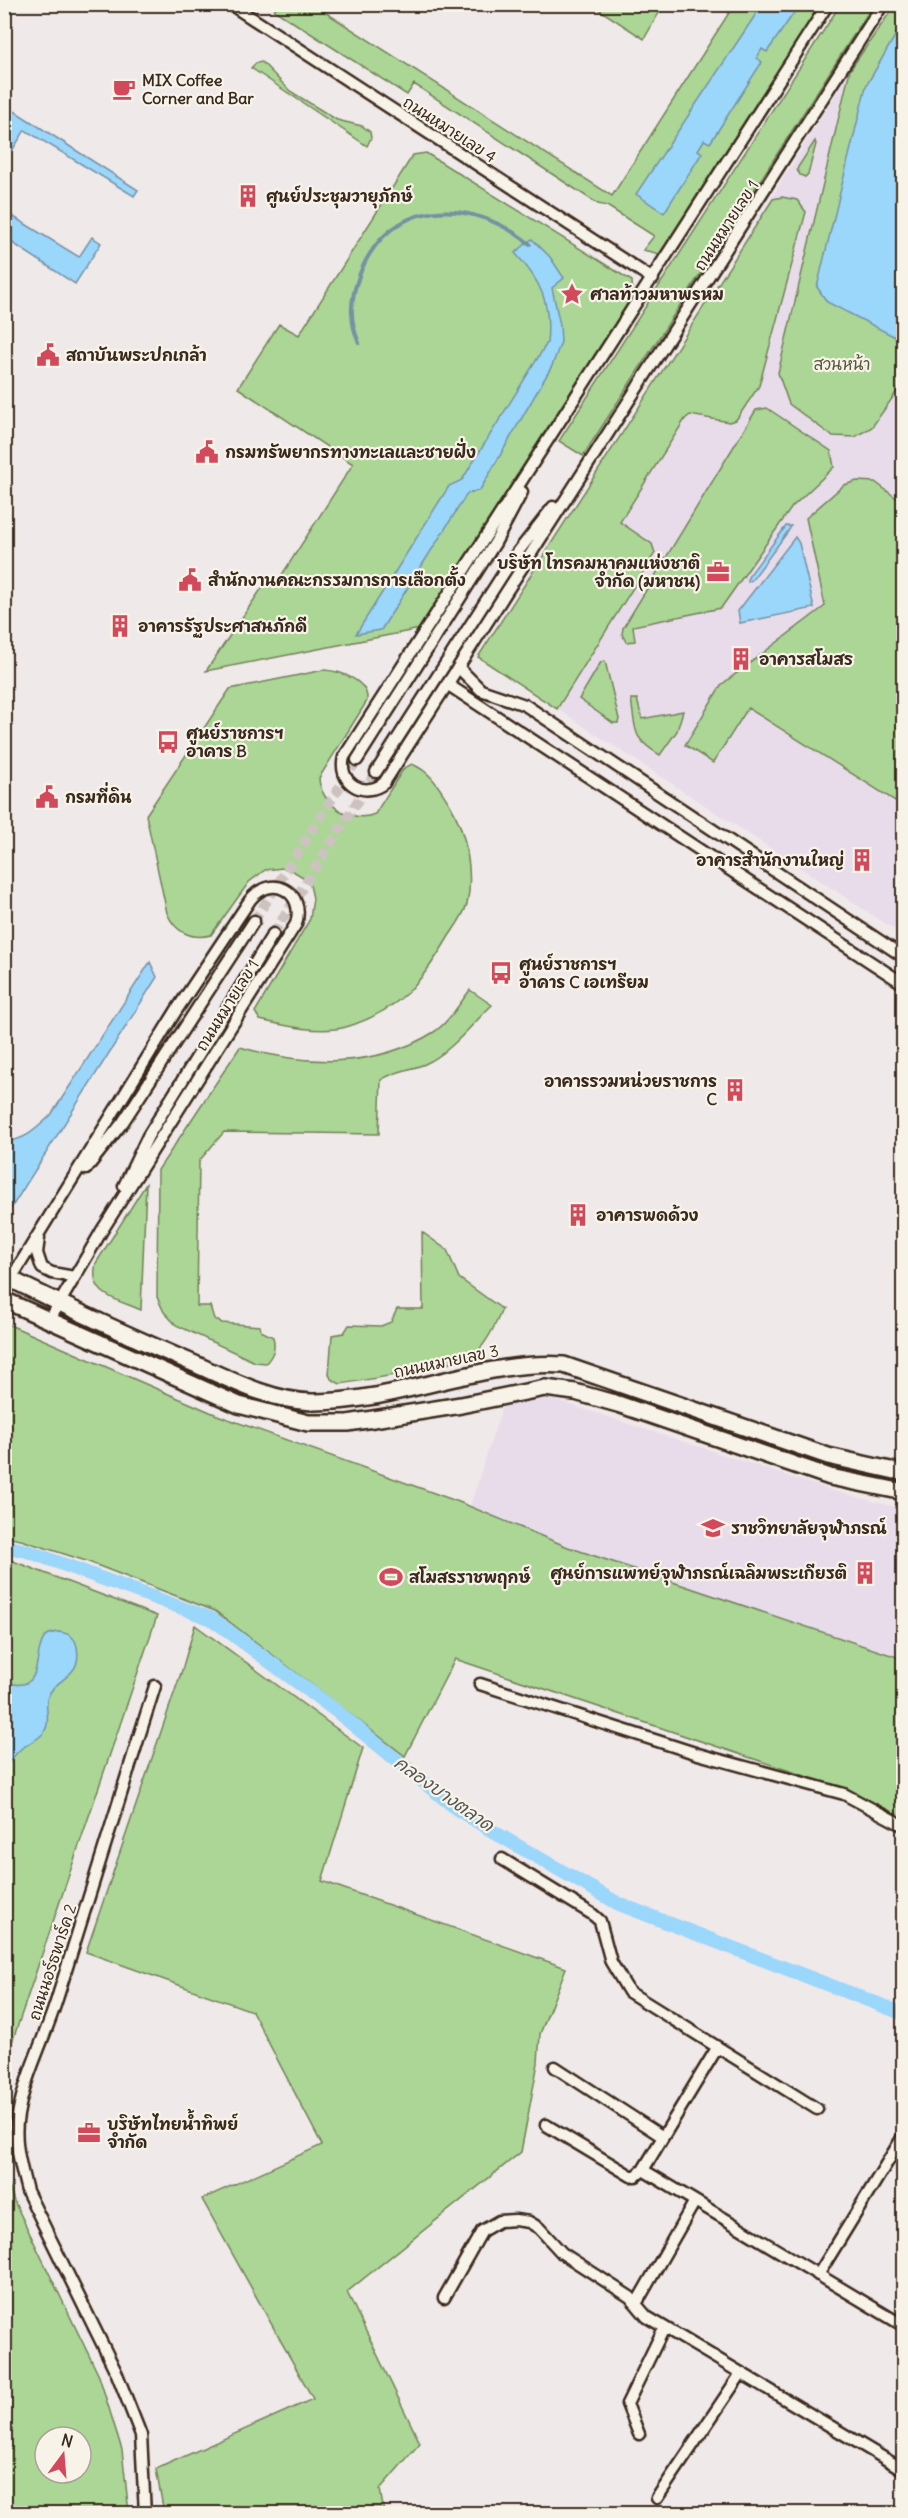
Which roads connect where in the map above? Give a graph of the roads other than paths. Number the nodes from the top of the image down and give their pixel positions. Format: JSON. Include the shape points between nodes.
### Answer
{"nodes":[{"id":1,"x":230,"y":4,"type":"edge"},
{"id":2,"x":828,"y":4,"type":"edge"},
{"id":3,"x":883,"y":4,"type":"edge"},
{"id":4,"x":653,"y":279,"type":"junction"},
{"id":5,"x":551,"y":436,"type":"junction"},
{"id":6,"x":591,"y":459,"type":"junction"},
{"id":7,"x":458,"y":667,"type":"junction"},
{"id":8,"x":447,"y":684,"type":"junction"},
{"id":9,"x":525,"y":705,"type":"junction"},
{"id":10,"x":503,"y":721,"type":"junction"},
{"id":11,"x":357,"y":760,"type":"tunnel mouth"},
{"id":12,"x":376,"y":772,"type":"tunnel mouth"},
{"id":13,"x":254,"y":921,"type":"tunnel mouth"},
{"id":14,"x":273,"y":934,"type":"tunnel mouth"},
{"id":15,"x":903,"y":957,"type":"edge"},
{"id":16,"x":903,"y":984,"type":"edge"},
{"id":17,"x":57,"y":1205,"type":"junction"},
{"id":18,"x":42,"y":1229,"type":"junction"},
{"id":19,"x":102,"y":1232,"type":"junction"},
{"id":20,"x":74,"y":1277,"type":"junction"},
{"id":21,"x":7,"y":1282,"type":"edge"},
{"id":22,"x":4,"y":1300,"type":"edge"},
{"id":23,"x":60,"y":1303,"type":"junction"},
{"id":24,"x":49,"y":1321,"type":"junction"},
{"id":25,"x":903,"y":1473,"type":"edge"},
{"id":26,"x":903,"y":1492,"type":"edge"},
{"id":27,"x":480,"y":1684,"type":"dead end"},
{"id":28,"x":155,"y":1686,"type":"dead end"},
{"id":29,"x":903,"y":1826,"type":"edge"},
{"id":30,"x":502,"y":1859,"type":"dead end"},
{"id":31,"x":717,"y":2048,"type":"junction"},
{"id":32,"x":555,"y":2067,"type":"dead end"},
{"id":33,"x":817,"y":2109,"type":"dead end"},
{"id":34,"x":546,"y":2126,"type":"dead end"},
{"id":35,"x":903,"y":2135,"type":"edge"},
{"id":36,"x":663,"y":2137,"type":"junction"},
{"id":37,"x":643,"y":2170,"type":"junction"},
{"id":38,"x":695,"y":2201,"type":"junction"},
{"id":39,"x":818,"y":2275,"type":"junction"},
{"id":40,"x":444,"y":2298,"type":"dead end"},
{"id":41,"x":636,"y":2304,"type":"junction"},
{"id":42,"x":903,"y":2326,"type":"edge"},
{"id":43,"x":664,"y":2328,"type":"junction"},
{"id":44,"x":740,"y":2375,"type":"junction"},
{"id":45,"x":639,"y":2433,"type":"dead end"},
{"id":46,"x":903,"y":2470,"type":"edge"},
{"id":47,"x":657,"y":2498,"type":"dead end"},
{"id":48,"x":145,"y":2514,"type":"edge"}],
"edges":[{"from":1,"to":4,"type":"street","name":"ถนนหมายเลข 4"},
{"from":2,"to":4,"type":"street","name":"ถนนหมายเลข 1"},
{"from":3,"to":6,"type":"street","name":"ถนนหมายเลข 1"},
{"from":4,"to":5,"type":"street","name":"ถนนหมายเลข 1"},
{"from":5,"to":8,"type":"street","name":"ถนนหมายเลข 1","via":[[344,757],[342,770],[350,784],[361,790],[384,783]]},
{"from":5,"to":11,"type":"street","name":"ถนนหมายเลข 1","via":[[495,543]]},
{"from":6,"to":7,"type":"street","name":"ถนนหมายเลข 1"},
{"from":6,"to":12,"type":"street","name":"ถนนหมายเลข 1","via":[[514,557]]},
{"from":7,"to":8,"type":"street","name":"ถนนหมายเลข 1"},
{"from":7,"to":9,"type":"street","via":[[481,690]]},
{"from":8,"to":10,"type":"street"},
{"from":9,"to":10,"type":"street","via":[[503,703],[498,710]]},
{"from":9,"to":15,"type":"street"},
{"from":10,"to":16,"type":"street"},
{"from":13,"to":17,"type":"street","name":"ถนนหมายเลข 1","via":[[123,1122]]},
{"from":14,"to":19,"type":"street","name":"ถนนหมายเลข 1","via":[[148,1136]]},
{"from":17,"to":18,"type":"street","name":"ถนนหมายเลข 1"},
{"from":17,"to":19,"type":"street","name":"ถนนหมายเลข 1","via":[[176,1011],[250,900],[260,890],[274,886],[287,891],[299,909],[296,924]]},
{"from":18,"to":20,"type":"street","via":[[39,1264],[47,1271]]},
{"from":18,"to":21,"type":"street","name":"ถนนหมายเลข 1"},
{"from":19,"to":20,"type":"street","name":"ถนนหมายเลข 1"},
{"from":20,"to":23,"type":"street","name":"ถนนหมายเลข 1"},
{"from":21,"to":23,"type":"street","name":"ถนนหมายเลข 3"},
{"from":22,"to":24,"type":"street"},
{"from":23,"to":24,"type":"street","name":"ถนนหมายเลข 1"},
{"from":23,"to":25,"type":"street","name":"ถนนหมายเลข 3","via":[[230,1379],[286,1398],[310,1402],[350,1399],[489,1369],[537,1363],[564,1365],[828,1456]]},
{"from":24,"to":26,"type":"street","via":[[239,1405],[304,1422],[348,1423],[545,1388],[621,1405],[830,1478]]},
{"from":27,"to":29,"type":"street","via":[[698,1754],[844,1794]]},
{"from":28,"to":48,"type":"street","name":"ถนนนอร์ธพาร์ค 2","via":[[55,2004],[24,2087],[16,2136],[27,2191],[117,2374],[141,2435]]},
{"from":30,"to":31,"type":"street","via":[[600,1921],[611,1962],[629,1992]]},
{"from":31,"to":33,"type":"street"},
{"from":31,"to":36,"type":"street"},
{"from":32,"to":36,"type":"street"},
{"from":34,"to":37,"type":"street","via":[[631,2176]]},
{"from":35,"to":39,"type":"street"},
{"from":36,"to":37,"type":"street"},
{"from":37,"to":38,"type":"street"},
{"from":38,"to":39,"type":"street"},
{"from":38,"to":41,"type":"street"},
{"from":39,"to":42,"type":"street"},
{"from":40,"to":41,"type":"street","via":[[482,2231],[499,2221],[515,2220],[539,2228],[562,2253],[614,2285]]},
{"from":41,"to":43,"type":"street"},
{"from":43,"to":44,"type":"street"},
{"from":43,"to":45,"type":"street","via":[[627,2404]]},
{"from":44,"to":46,"type":"street"},
{"from":44,"to":47,"type":"street"}]}
